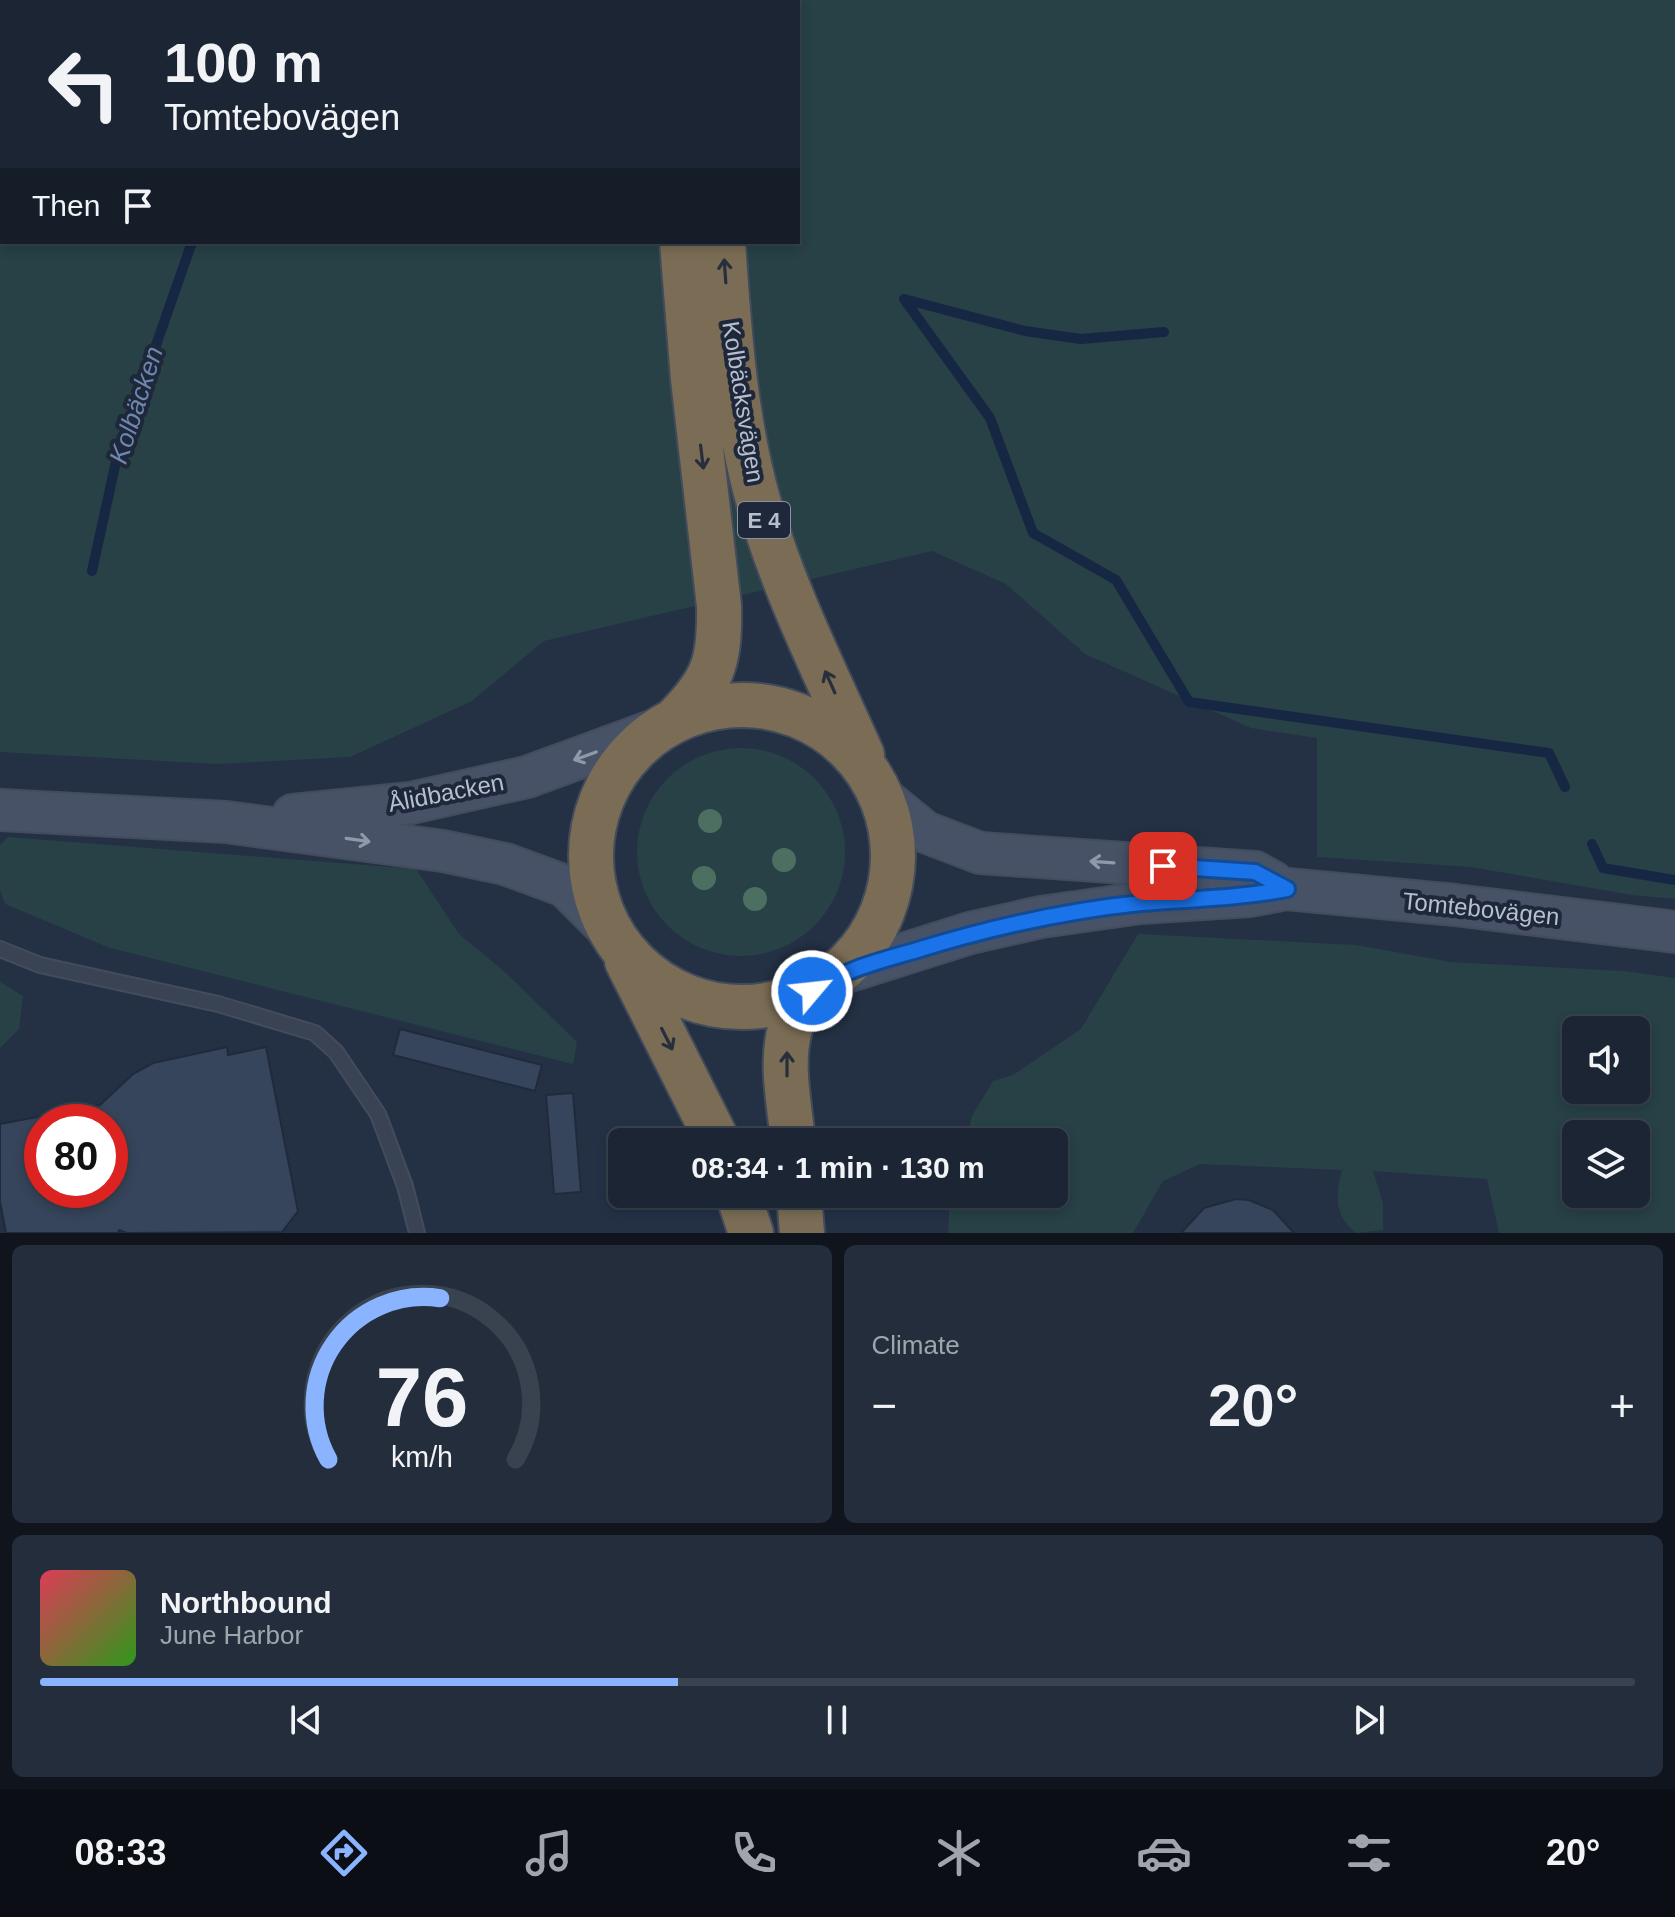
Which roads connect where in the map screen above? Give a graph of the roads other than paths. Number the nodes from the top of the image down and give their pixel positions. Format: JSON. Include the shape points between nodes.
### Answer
{"nodes":[{"id":1,"x":682,"y":244,"type":"edge"},
{"id":2,"x":723,"y":244,"type":"edge"},
{"id":3,"x":667,"y":724,"type":"junction"},
{"id":4,"x":877,"y":788,"type":"junction"},
{"id":5,"x":0,"y":810,"type":"edge"},
{"id":6,"x":226,"y":822,"type":"junction"},
{"id":7,"x":1287,"y":889,"type":"junction"},
{"id":8,"x":1675,"y":932,"type":"edge"},
{"id":9,"x":614,"y":937,"type":"junction"},
{"id":10,"x":0,"y":949,"type":"edge"},
{"id":11,"x":823,"y":983,"type":"junction"},
{"id":12,"x":711,"y":1128,"type":"edge"},
{"id":13,"x":792,"y":1128,"type":"edge"},
{"id":14,"x":743,"y":1208,"type":"edge"},
{"id":15,"x":800,"y":1208,"type":"edge"},
{"id":16,"x":417,"y":1233,"type":"edge"},
{"id":17,"x":751,"y":1233,"type":"edge"},
{"id":18,"x":802,"y":1233,"type":"edge"}],
"edges":[{"from":1,"to":3,"type":"highway","name":"Kolbäcksvägen","number":"E 4","one_way":true,"via":[[720,644],[707,682]]},
{"from":4,"to":2,"type":"highway","name":"Kolbäcksvägen","number":"E 4","one_way":true,"via":[[785,579],[759,505],[731,356]]},
{"from":3,"to":4,"type":"highway","number":"E 4","via":[[696,711],[739,704],[789,712],[839,739]]},
{"from":3,"to":6,"type":"main road","name":"Ålidbacken","one_way":true,"via":[[527,777],[411,803]]},
{"from":3,"to":9,"type":"highway","number":"E 4","via":[[631,752],[598,806],[592,881]]},
{"from":7,"to":4,"type":"main road","name":"Tomtebovägen","one_way":true,"via":[[1255,872],[980,853],[925,832]]},
{"from":4,"to":11,"type":"highway","number":"E 4","via":[[893,838],[888,896],[867,942]]},
{"from":5,"to":6,"type":"main road","name":"Ålidbacken"},
{"from":6,"to":9,"type":"main road","name":"Ålidbacken","one_way":true,"via":[[505,864],[565,886]]},
{"from":7,"to":8,"type":"main road","name":"Tomtebovägen"},
{"from":7,"to":11,"type":"main road","name":"Tomtebovägen","via":[[1041,917],[970,933]]},
{"from":9,"to":11,"type":"highway","number":"E 4","via":[[655,980],[694,1000],[725,1007],[785,1001]]},
{"from":9,"to":12,"type":"highway","number":"E 4","one_way":true},
{"from":10,"to":16,"type":"lane","via":[[40,965],[218,1004],[315,1033],[336,1052],[378,1114]]},
{"from":13,"to":11,"type":"highway","number":"E 4","one_way":true,"via":[[786,1068],[790,1026]]},
{"from":14,"to":17,"type":"highway"},
{"from":15,"to":18,"type":"highway"}]}
